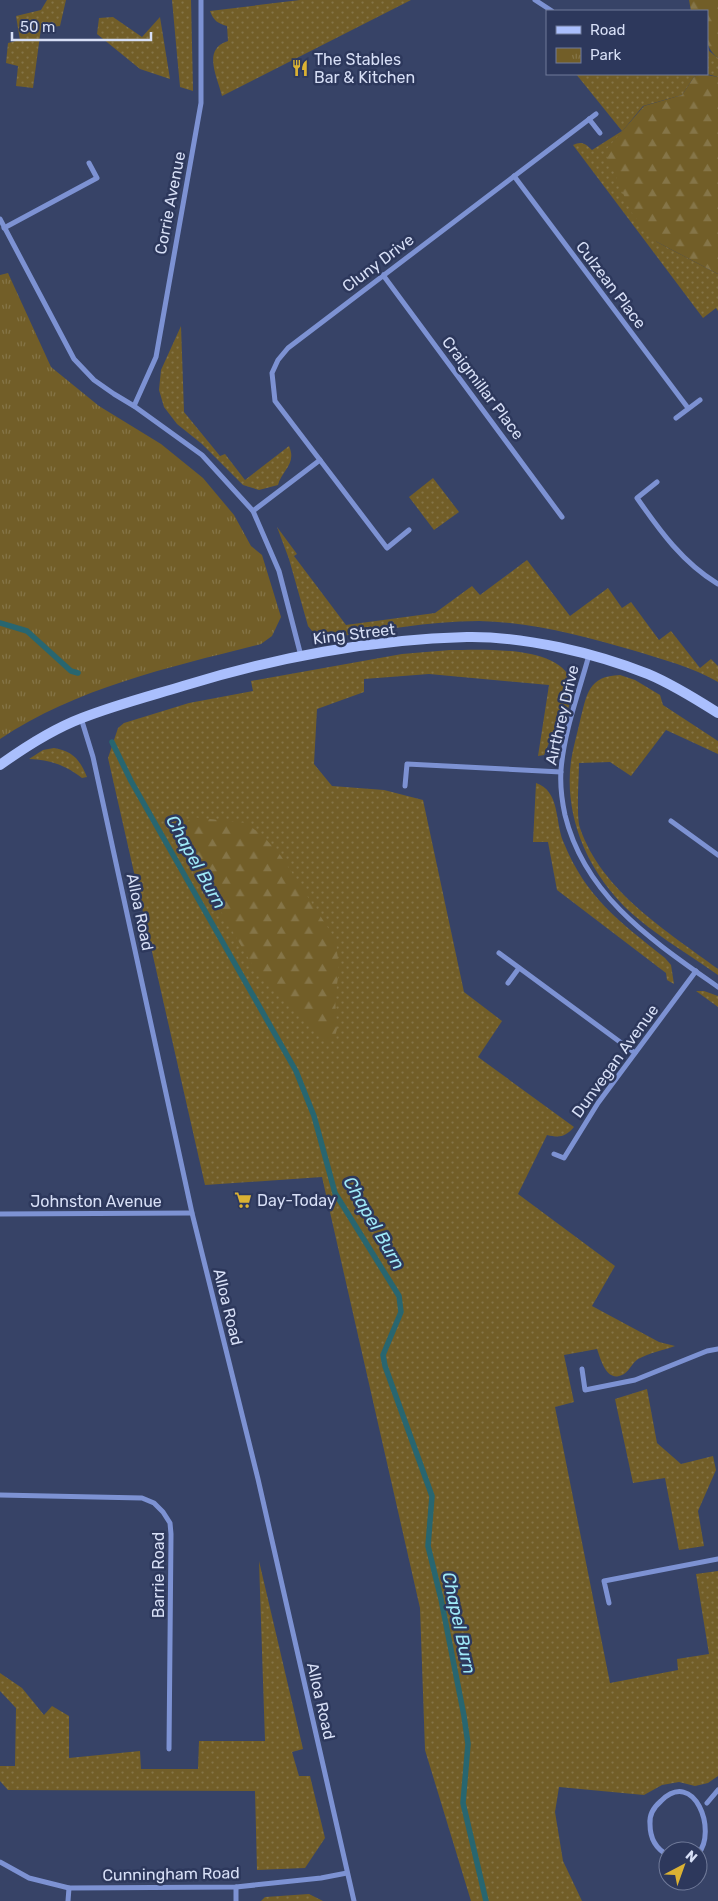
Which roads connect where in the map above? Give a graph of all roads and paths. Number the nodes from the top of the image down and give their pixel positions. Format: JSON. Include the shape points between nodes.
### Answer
{"nodes":[{"id":1,"x":200,"y":0,"type":"edge"},
{"id":2,"x":535,"y":0,"type":"edge"},
{"id":3,"x":550,"y":10,"type":"edge"},
{"id":4,"x":596,"y":114,"type":"dead end"},
{"id":5,"x":589,"y":119,"type":"junction"},
{"id":6,"x":600,"y":133,"type":"dead end"},
{"id":7,"x":89,"y":163,"type":"dead end"},
{"id":8,"x":514,"y":176,"type":"junction"},
{"id":9,"x":0,"y":219,"type":"edge"},
{"id":10,"x":4,"y":228,"type":"junction"},
{"id":11,"x":383,"y":275,"type":"junction"},
{"id":12,"x":700,"y":400,"type":"dead end"},
{"id":13,"x":134,"y":406,"type":"junction"},
{"id":14,"x":688,"y":408,"type":"junction"},
{"id":15,"x":676,"y":418,"type":"dead end"},
{"id":16,"x":320,"y":460,"type":"junction"},
{"id":17,"x":657,"y":482,"type":"dead end"},
{"id":18,"x":253,"y":511,"type":"junction"},
{"id":19,"x":562,"y":517,"type":"dead end"},
{"id":20,"x":409,"y":530,"type":"dead end"},
{"id":21,"x":718,"y":584,"type":"edge"},
{"id":22,"x":589,"y":655,"type":"junction"},
{"id":23,"x":301,"y":656,"type":"junction"},
{"id":24,"x":718,"y":713,"type":"edge"},
{"id":25,"x":81,"y":718,"type":"junction"},
{"id":26,"x":0,"y":765,"type":"edge"},
{"id":27,"x":560,"y":772,"type":"junction"},
{"id":28,"x":405,"y":786,"type":"dead end"},
{"id":29,"x":671,"y":821,"type":"dead end"},
{"id":30,"x":718,"y":856,"type":"edge"},
{"id":31,"x":499,"y":953,"type":"dead end"},
{"id":32,"x":519,"y":968,"type":"junction"},
{"id":33,"x":696,"y":971,"type":"junction"},
{"id":34,"x":508,"y":983,"type":"dead end"},
{"id":35,"x":718,"y":987,"type":"edge"},
{"id":36,"x":635,"y":1053,"type":"junction"},
{"id":37,"x":554,"y":1154,"type":"dead end"},
{"id":38,"x":192,"y":1213,"type":"junction"},
{"id":39,"x":0,"y":1214,"type":"edge"},
{"id":40,"x":718,"y":1350,"type":"edge"},
{"id":41,"x":582,"y":1370,"type":"dead end"},
{"id":42,"x":0,"y":1495,"type":"edge"},
{"id":43,"x":718,"y":1559,"type":"edge"},
{"id":44,"x":609,"y":1603,"type":"dead end"},
{"id":45,"x":169,"y":1748,"type":"dead end"},
{"id":46,"x":718,"y":1790,"type":"edge"},
{"id":47,"x":707,"y":1803,"type":"junction"},
{"id":48,"x":710,"y":1809,"type":"dead end"},
{"id":49,"x":712,"y":1841,"type":"dead end"},
{"id":50,"x":708,"y":1845,"type":"edge"},
{"id":51,"x":658,"y":1847,"type":"edge"},
{"id":52,"x":0,"y":1862,"type":"edge"},
{"id":53,"x":347,"y":1873,"type":"junction"},
{"id":54,"x":236,"y":1887,"type":"junction"},
{"id":55,"x":69,"y":1888,"type":"junction"},
{"id":56,"x":68,"y":1901,"type":"edge"},
{"id":57,"x":236,"y":1901,"type":"edge"},
{"id":58,"x":354,"y":1901,"type":"edge"}],
"edges":[{"from":1,"to":13,"type":"street","name":"Corrie Avenue","via":[[202,103],[158,349]]},
{"from":2,"to":3,"type":"street"},
{"from":4,"to":5,"type":"street","name":"Cluny Drive"},
{"from":5,"to":6,"type":"street"},
{"from":5,"to":8,"type":"street","name":"Cluny Drive"},
{"from":7,"to":10,"type":"street","via":[[97,178]]},
{"from":8,"to":11,"type":"street","name":"Cluny Drive"},
{"from":8,"to":14,"type":"street","name":"Culzean Place"},
{"from":9,"to":10,"type":"street"},
{"from":10,"to":13,"type":"street","via":[[74,359],[94,380]]},
{"from":11,"to":16,"type":"street","name":"Cluny Drive","via":[[288,348],[272,373],[275,401]]},
{"from":11,"to":19,"type":"street","name":"Craigmillar Place"},
{"from":12,"to":14,"type":"street"},
{"from":13,"to":18,"type":"street","via":[[202,455]]},
{"from":14,"to":15,"type":"street"},
{"from":16,"to":18,"type":"street"},
{"from":16,"to":20,"type":"street","name":"Cluny Drive","via":[[387,548]]},
{"from":17,"to":21,"type":"street","via":[[637,498],[660,533],[683,558]]},
{"from":18,"to":23,"type":"street","via":[[279,571]]},
{"from":22,"to":23,"type":"main road","name":"King Street","via":[[520,642],[468,637],[409,641]]},
{"from":22,"to":24,"type":"main road","name":"King Street","via":[[651,675]]},
{"from":22,"to":27,"type":"street","name":"Airthrey Drive"},
{"from":23,"to":25,"type":"main road","name":"King Street","via":[[236,670]]},
{"from":25,"to":26,"type":"main road","name":"King Street","via":[[38,740]]},
{"from":25,"to":38,"type":"street","name":"Alloa Road","via":[[93,757]]},
{"from":27,"to":28,"type":"street","via":[[407,764]]},
{"from":27,"to":33,"type":"street","name":"Airthrey Drive","via":[[569,828],[592,879],[629,919]]},
{"from":29,"to":30,"type":"street"},
{"from":31,"to":32,"type":"street"},
{"from":32,"to":34,"type":"street"},
{"from":32,"to":36,"type":"street"},
{"from":33,"to":35,"type":"street","name":"Airthrey Drive"},
{"from":33,"to":36,"type":"street","name":"Dunvegan Avenue"},
{"from":36,"to":37,"type":"street","name":"Dunvegan Avenue","via":[[598,1103],[564,1158]]},
{"from":38,"to":39,"type":"street","name":"Johnston Avenue"},
{"from":38,"to":53,"type":"street","name":"Alloa Road","via":[[258,1479]]},
{"from":40,"to":41,"type":"street","via":[[707,1351],[636,1380],[585,1390]]},
{"from":42,"to":45,"type":"street","name":"Barrie Road","via":[[131,1496],[154,1503],[163,1512],[172,1534]]},
{"from":43,"to":44,"type":"street","via":[[604,1581]]},
{"from":46,"to":47,"type":"street"},
{"from":47,"to":48,"type":"street"},
{"from":47,"to":51,"type":"street","via":[[687,1792],[664,1798],[655,1807],[650,1820],[650,1833]]},
{"from":49,"to":50,"type":"street"},
{"from":52,"to":55,"type":"street","name":"Cunningham Road","via":[[29,1878]]},
{"from":53,"to":54,"type":"street","name":"Cunningham Road"},
{"from":53,"to":58,"type":"street","name":"Alloa Road"},
{"from":54,"to":55,"type":"street","name":"Cunningham Road"},
{"from":54,"to":57,"type":"street"},
{"from":55,"to":56,"type":"street"}]}
